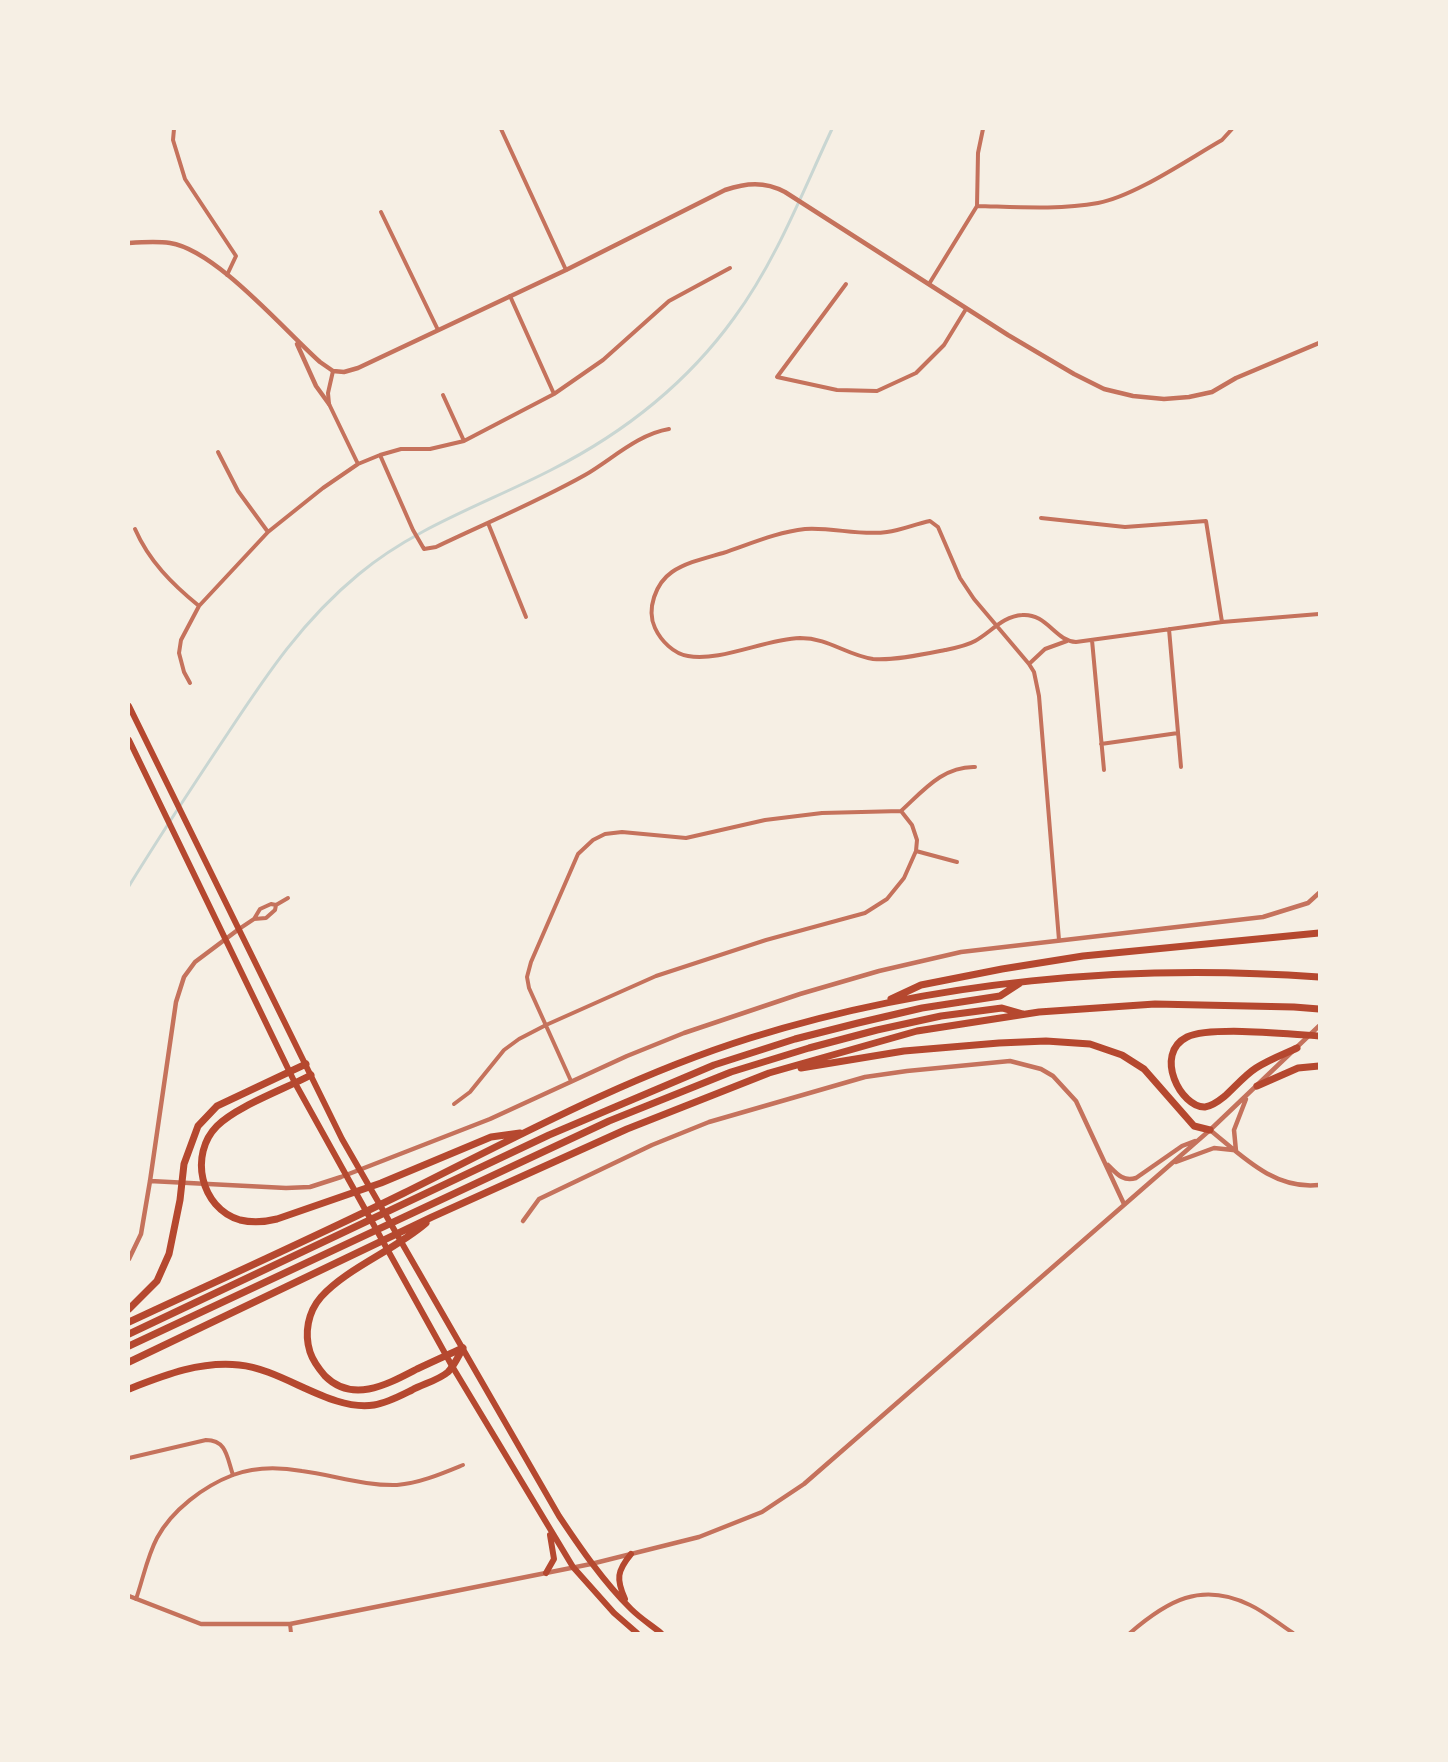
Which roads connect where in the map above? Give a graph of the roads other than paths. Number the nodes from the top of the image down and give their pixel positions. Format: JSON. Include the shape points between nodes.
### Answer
{"nodes":[{"id":1,"x":174,"y":129,"type":"edge"},
{"id":2,"x":501,"y":129,"type":"edge"},
{"id":3,"x":982,"y":129,"type":"edge"},
{"id":4,"x":1232,"y":129,"type":"edge"},
{"id":5,"x":977,"y":207,"type":"junction"},
{"id":6,"x":381,"y":212,"type":"dead end"},
{"id":7,"x":129,"y":243,"type":"edge"},
{"id":8,"x":730,"y":268,"type":"dead end"},
{"id":9,"x":566,"y":270,"type":"junction"},
{"id":10,"x":227,"y":275,"type":"junction"},
{"id":11,"x":846,"y":284,"type":"dead end"},
{"id":12,"x":929,"y":284,"type":"junction"},
{"id":13,"x":510,"y":296,"type":"junction"},
{"id":14,"x":966,"y":309,"type":"junction"},
{"id":15,"x":438,"y":330,"type":"junction"},
{"id":16,"x":296,"y":341,"type":"junction"},
{"id":17,"x":1319,"y":343,"type":"edge"},
{"id":18,"x":333,"y":371,"type":"junction"},
{"id":19,"x":554,"y":394,"type":"junction"},
{"id":20,"x":443,"y":395,"type":"dead end"},
{"id":21,"x":329,"y":404,"type":"junction"},
{"id":22,"x":669,"y":429,"type":"dead end"},
{"id":23,"x":464,"y":441,"type":"junction"},
{"id":24,"x":219,"y":452,"type":"dead end"},
{"id":25,"x":380,"y":455,"type":"junction"},
{"id":26,"x":358,"y":464,"type":"junction"},
{"id":27,"x":1041,"y":518,"type":"dead end"},
{"id":28,"x":488,"y":523,"type":"junction"},
{"id":29,"x":135,"y":529,"type":"dead end"},
{"id":30,"x":268,"y":532,"type":"junction"},
{"id":31,"x":199,"y":606,"type":"junction"},
{"id":32,"x":1319,"y":614,"type":"edge"},
{"id":33,"x":526,"y":617,"type":"dead end"},
{"id":34,"x":1222,"y":622,"type":"junction"},
{"id":35,"x":996,"y":626,"type":"junction"},
{"id":36,"x":1169,"y":629,"type":"junction"},
{"id":37,"x":1092,"y":640,"type":"junction"},
{"id":38,"x":1067,"y":641,"type":"junction"},
{"id":39,"x":1029,"y":664,"type":"junction"},
{"id":40,"x":190,"y":682,"type":"dead end"},
{"id":41,"x":129,"y":706,"type":"edge"},
{"id":42,"x":1178,"y":733,"type":"junction"},
{"id":43,"x":129,"y":740,"type":"edge"},
{"id":44,"x":1101,"y":744,"type":"junction"},
{"id":45,"x":975,"y":767,"type":"dead end"},
{"id":46,"x":1181,"y":767,"type":"dead end"},
{"id":47,"x":1104,"y":770,"type":"dead end"},
{"id":48,"x":901,"y":812,"type":"junction"},
{"id":49,"x":916,"y":851,"type":"junction"},
{"id":50,"x":957,"y":862,"type":"dead end"},
{"id":51,"x":1319,"y":893,"type":"edge"},
{"id":52,"x":288,"y":898,"type":"dead end"},
{"id":53,"x":276,"y":905,"type":"junction"},
{"id":54,"x":254,"y":919,"type":"junction"},
{"id":55,"x":239,"y":929,"type":"junction"},
{"id":56,"x":1319,"y":933,"type":"edge"},
{"id":57,"x":225,"y":940,"type":"junction"},
{"id":58,"x":1059,"y":940,"type":"junction"},
{"id":59,"x":1319,"y":977,"type":"edge"},
{"id":60,"x":1022,"y":982,"type":"junction"},
{"id":61,"x":880,"y":1003,"type":"junction"},
{"id":62,"x":1319,"y":1010,"type":"edge"},
{"id":63,"x":1026,"y":1015,"type":"junction"},
{"id":64,"x":546,"y":1025,"type":"junction"},
{"id":65,"x":1319,"y":1026,"type":"edge"},
{"id":66,"x":1319,"y":1036,"type":"edge"},
{"id":67,"x":1297,"y":1048,"type":"junction"},
{"id":68,"x":306,"y":1064,"type":"junction"},
{"id":69,"x":1319,"y":1066,"type":"edge"},
{"id":70,"x":290,"y":1072,"type":"junction"},
{"id":71,"x":769,"y":1073,"type":"junction"},
{"id":72,"x":311,"y":1075,"type":"junction"},
{"id":73,"x":571,"y":1081,"type":"junction"},
{"id":74,"x":295,"y":1083,"type":"junction"},
{"id":75,"x":1257,"y":1086,"type":"junction"},
{"id":76,"x":1247,"y":1096,"type":"junction"},
{"id":77,"x":454,"y":1104,"type":"dead end"},
{"id":78,"x":1210,"y":1130,"type":"junction"},
{"id":79,"x":526,"y":1132,"type":"junction"},
{"id":80,"x":1198,"y":1140,"type":"junction"},
{"id":81,"x":1236,"y":1151,"type":"junction"},
{"id":82,"x":1104,"y":1161,"type":"junction"},
{"id":83,"x":1172,"y":1163,"type":"junction"},
{"id":84,"x":150,"y":1181,"type":"junction"},
{"id":85,"x":1319,"y":1185,"type":"edge"},
{"id":86,"x":1124,"y":1204,"type":"junction"},
{"id":87,"x":432,"y":1217,"type":"junction"},
{"id":88,"x":523,"y":1221,"type":"dead end"},
{"id":89,"x":129,"y":1259,"type":"edge"},
{"id":90,"x":129,"y":1309,"type":"edge"},
{"id":91,"x":129,"y":1322,"type":"edge"},
{"id":92,"x":129,"y":1334,"type":"edge"},
{"id":93,"x":129,"y":1346,"type":"edge"},
{"id":94,"x":463,"y":1348,"type":"junction"},
{"id":95,"x":446,"y":1355,"type":"junction"},
{"id":96,"x":129,"y":1362,"type":"edge"},
{"id":97,"x":452,"y":1366,"type":"junction"},
{"id":98,"x":129,"y":1389,"type":"edge"},
{"id":99,"x":129,"y":1458,"type":"edge"},
{"id":100,"x":463,"y":1465,"type":"dead end"},
{"id":101,"x":233,"y":1475,"type":"junction"},
{"id":102,"x":547,"y":1526,"type":"junction"},
{"id":103,"x":631,"y":1554,"type":"junction"},
{"id":104,"x":591,"y":1564,"type":"junction"},
{"id":105,"x":573,"y":1567,"type":"junction"},
{"id":106,"x":546,"y":1573,"type":"junction"},
{"id":107,"x":129,"y":1596,"type":"edge"},
{"id":108,"x":136,"y":1600,"type":"junction"},
{"id":109,"x":630,"y":1608,"type":"junction"},
{"id":110,"x":290,"y":1624,"type":"junction"},
{"id":111,"x":634,"y":1631,"type":"edge"},
{"id":112,"x":291,"y":1633,"type":"edge"},
{"id":113,"x":661,"y":1633,"type":"edge"},
{"id":114,"x":1130,"y":1633,"type":"edge"},
{"id":115,"x":1293,"y":1633,"type":"edge"}],
"edges":[{"from":1,"to":10,"type":"street","via":[[173,140],[185,179],[236,256]]},
{"from":2,"to":9,"type":"street"},
{"from":3,"to":5,"type":"street"},
{"from":4,"to":5,"type":"street","via":[[1221,140],[1130,193],[1099,203]]},
{"from":5,"to":12,"type":"street"},
{"from":6,"to":15,"type":"street"},
{"from":7,"to":10,"type":"street","via":[[171,243],[211,261]]},
{"from":8,"to":19,"type":"street","via":[[669,301],[603,360]]},
{"from":9,"to":12,"type":"street","via":[[724,190],[760,184],[776,187],[793,197]]},
{"from":9,"to":13,"type":"street"},
{"from":10,"to":16,"type":"street"},
{"from":11,"to":14,"type":"street","via":[[777,377],[837,390],[877,391],[916,373],[944,345]]},
{"from":12,"to":14,"type":"street"},
{"from":13,"to":15,"type":"street"},
{"from":13,"to":19,"type":"street"},
{"from":14,"to":17,"type":"street","via":[[1104,389],[1164,399],[1212,392]]},
{"from":15,"to":18,"type":"street","via":[[358,368]]},
{"from":16,"to":18,"type":"street"},
{"from":16,"to":21,"type":"street","via":[[316,386]]},
{"from":18,"to":21,"type":"street"},
{"from":19,"to":23,"type":"street"},
{"from":20,"to":23,"type":"street"},
{"from":21,"to":26,"type":"street"},
{"from":22,"to":28,"type":"street","via":[[651,434],[583,476]]},
{"from":23,"to":25,"type":"street"},
{"from":24,"to":30,"type":"street","via":[[238,491]]},
{"from":25,"to":26,"type":"street"},
{"from":25,"to":28,"type":"street","via":[[424,549],[436,548]]},
{"from":26,"to":30,"type":"street"},
{"from":27,"to":34,"type":"street","via":[[1125,528],[1206,521]]},
{"from":28,"to":33,"type":"street"},
{"from":29,"to":31,"type":"street","via":[[149,557]]},
{"from":30,"to":31,"type":"street"},
{"from":31,"to":40,"type":"street","via":[[179,653]]},
{"from":32,"to":34,"type":"street"},
{"from":34,"to":36,"type":"street"},
{"from":35,"to":35,"type":"street","via":[[960,578],[938,527],[930,521],[885,532],[826,528],[781,533],[687,564],[660,585],[651,619],[664,642],[687,656],[714,655],[799,638],[829,642],[874,659],[962,646]]},
{"from":35,"to":38,"type":"street","via":[[1029,615],[1047,623]]},
{"from":35,"to":39,"type":"street"},
{"from":36,"to":37,"type":"street"},
{"from":36,"to":42,"type":"street"},
{"from":37,"to":38,"type":"street"},
{"from":37,"to":44,"type":"street"},
{"from":38,"to":39,"type":"street","via":[[1045,650]]},
{"from":39,"to":58,"type":"street","via":[[1039,696]]},
{"from":41,"to":55,"type":"main road"},
{"from":42,"to":44,"type":"street"},
{"from":42,"to":46,"type":"street"},
{"from":43,"to":57,"type":"main road"},
{"from":44,"to":47,"type":"street"},
{"from":45,"to":48,"type":"street","via":[[947,772]]},
{"from":48,"to":49,"type":"street","via":[[912,825]]},
{"from":48,"to":64,"type":"street","via":[[799,815],[686,838],[622,832],[593,840],[578,854],[527,977]]},
{"from":49,"to":50,"type":"street"},
{"from":49,"to":64,"type":"street","via":[[904,878],[887,898],[865,913],[656,976]]},
{"from":51,"to":58,"type":"street","via":[[1308,903],[1263,917]]},
{"from":52,"to":53,"type":"street"},
{"from":53,"to":54,"type":"street","via":[[260,909]]},
{"from":53,"to":54,"type":"street","via":[[266,918]]},
{"from":54,"to":55,"type":"street"},
{"from":55,"to":57,"type":"street"},
{"from":55,"to":68,"type":"main road"},
{"from":56,"to":61,"type":"highway","via":[[1095,955],[1002,969],[921,985]]},
{"from":57,"to":70,"type":"main road"},
{"from":57,"to":84,"type":"street","via":[[195,962],[184,977],[176,1002]]},
{"from":58,"to":73,"type":"street","via":[[961,952],[879,971],[684,1033]]},
{"from":59,"to":60,"type":"highway","via":[[1266,973],[1099,974]]},
{"from":60,"to":61,"type":"highway"},
{"from":60,"to":92,"type":"highway","via":[[1000,996],[858,1023],[714,1065],[549,1135]]},
{"from":61,"to":79,"type":"highway","via":[[747,1039],[600,1097]]},
{"from":62,"to":63,"type":"highway","via":[[1155,1004]]},
{"from":63,"to":71,"type":"highway","via":[[917,1031]]},
{"from":63,"to":93,"type":"highway","via":[[1002,1008],[941,1016],[730,1072],[609,1121]]},
{"from":64,"to":73,"type":"street"},
{"from":64,"to":77,"type":"street","via":[[504,1050],[470,1092]]},
{"from":65,"to":67,"type":"street"},
{"from":66,"to":67,"type":"highway","via":[[1228,1032],[1187,1037],[1171,1057],[1171,1071],[1185,1094],[1205,1107],[1218,1102],[1256,1068]]},
{"from":67,"to":75,"type":"street"},
{"from":68,"to":70,"type":"highway"},
{"from":68,"to":72,"type":"main road"},
{"from":69,"to":75,"type":"highway","via":[[1298,1068]]},
{"from":70,"to":74,"type":"main road"},
{"from":70,"to":90,"type":"highway","via":[[217,1106],[198,1126],[184,1164],[180,1200],[158,1281]]},
{"from":71,"to":78,"type":"highway","via":[[904,1051],[1034,1042],[1090,1044],[1122,1055],[1144,1069],[1194,1126]]},
{"from":71,"to":87,"type":"highway","via":[[627,1129]]},
{"from":72,"to":74,"type":"highway"},
{"from":72,"to":94,"type":"main road","via":[[342,1139]]},
{"from":73,"to":84,"type":"street","via":[[490,1119],[310,1187]]},
{"from":74,"to":79,"type":"highway","via":[[229,1115],[208,1136],[201,1175],[211,1198],[229,1215],[264,1222],[381,1183],[491,1137]]},
{"from":74,"to":95,"type":"main road"},
{"from":75,"to":76,"type":"street"},
{"from":76,"to":78,"type":"street"},
{"from":76,"to":81,"type":"street","via":[[1234,1130]]},
{"from":78,"to":80,"type":"street"},
{"from":78,"to":81,"type":"street"},
{"from":79,"to":91,"type":"highway"},
{"from":80,"to":82,"type":"street","via":[[1130,1180],[1123,1179]]},
{"from":80,"to":83,"type":"street"},
{"from":81,"to":83,"type":"street","via":[[1214,1148]]},
{"from":81,"to":85,"type":"street","via":[[1275,1179]]},
{"from":82,"to":86,"type":"street"},
{"from":82,"to":88,"type":"street","via":[[1076,1101],[1053,1076],[1010,1061],[970,1064],[865,1077],[709,1122],[635,1152],[539,1199]]},
{"from":83,"to":86,"type":"street"},
{"from":84,"to":89,"type":"street","via":[[141,1234]]},
{"from":86,"to":103,"type":"street","via":[[804,1484],[762,1512],[731,1526]]},
{"from":87,"to":95,"type":"highway","via":[[410,1237],[332,1286],[310,1314],[308,1344],[312,1358],[330,1381],[354,1391],[383,1387]]},
{"from":87,"to":96,"type":"highway"},
{"from":94,"to":95,"type":"highway"},
{"from":94,"to":97,"type":"highway"},
{"from":94,"to":104,"type":"main road","via":[[559,1516]]},
{"from":95,"to":97,"type":"main road"},
{"from":97,"to":98,"type":"highway","via":[[449,1371],[373,1406],[340,1402],[268,1371],[241,1365],[202,1365]]},
{"from":97,"to":102,"type":"main road"},
{"from":99,"to":101,"type":"street","via":[[215,1440],[223,1446]]},
{"from":100,"to":101,"type":"street","via":[[428,1479],[396,1485],[301,1470],[265,1469]]},
{"from":101,"to":108,"type":"street","via":[[194,1497],[164,1528]]},
{"from":102,"to":105,"type":"main road"},
{"from":102,"to":106,"type":"main road","via":[[554,1559]]},
{"from":103,"to":104,"type":"street"},
{"from":103,"to":109,"type":"main road","via":[[618,1575]]},
{"from":104,"to":105,"type":"street"},
{"from":104,"to":109,"type":"main road"},
{"from":105,"to":106,"type":"street"},
{"from":105,"to":111,"type":"main road"},
{"from":106,"to":110,"type":"street"},
{"from":107,"to":108,"type":"street"},
{"from":108,"to":110,"type":"street","via":[[201,1624]]},
{"from":109,"to":113,"type":"main road"},
{"from":110,"to":112,"type":"street"},
{"from":114,"to":115,"type":"street","via":[[1175,1600],[1201,1594],[1227,1596],[1252,1605]]}]}
